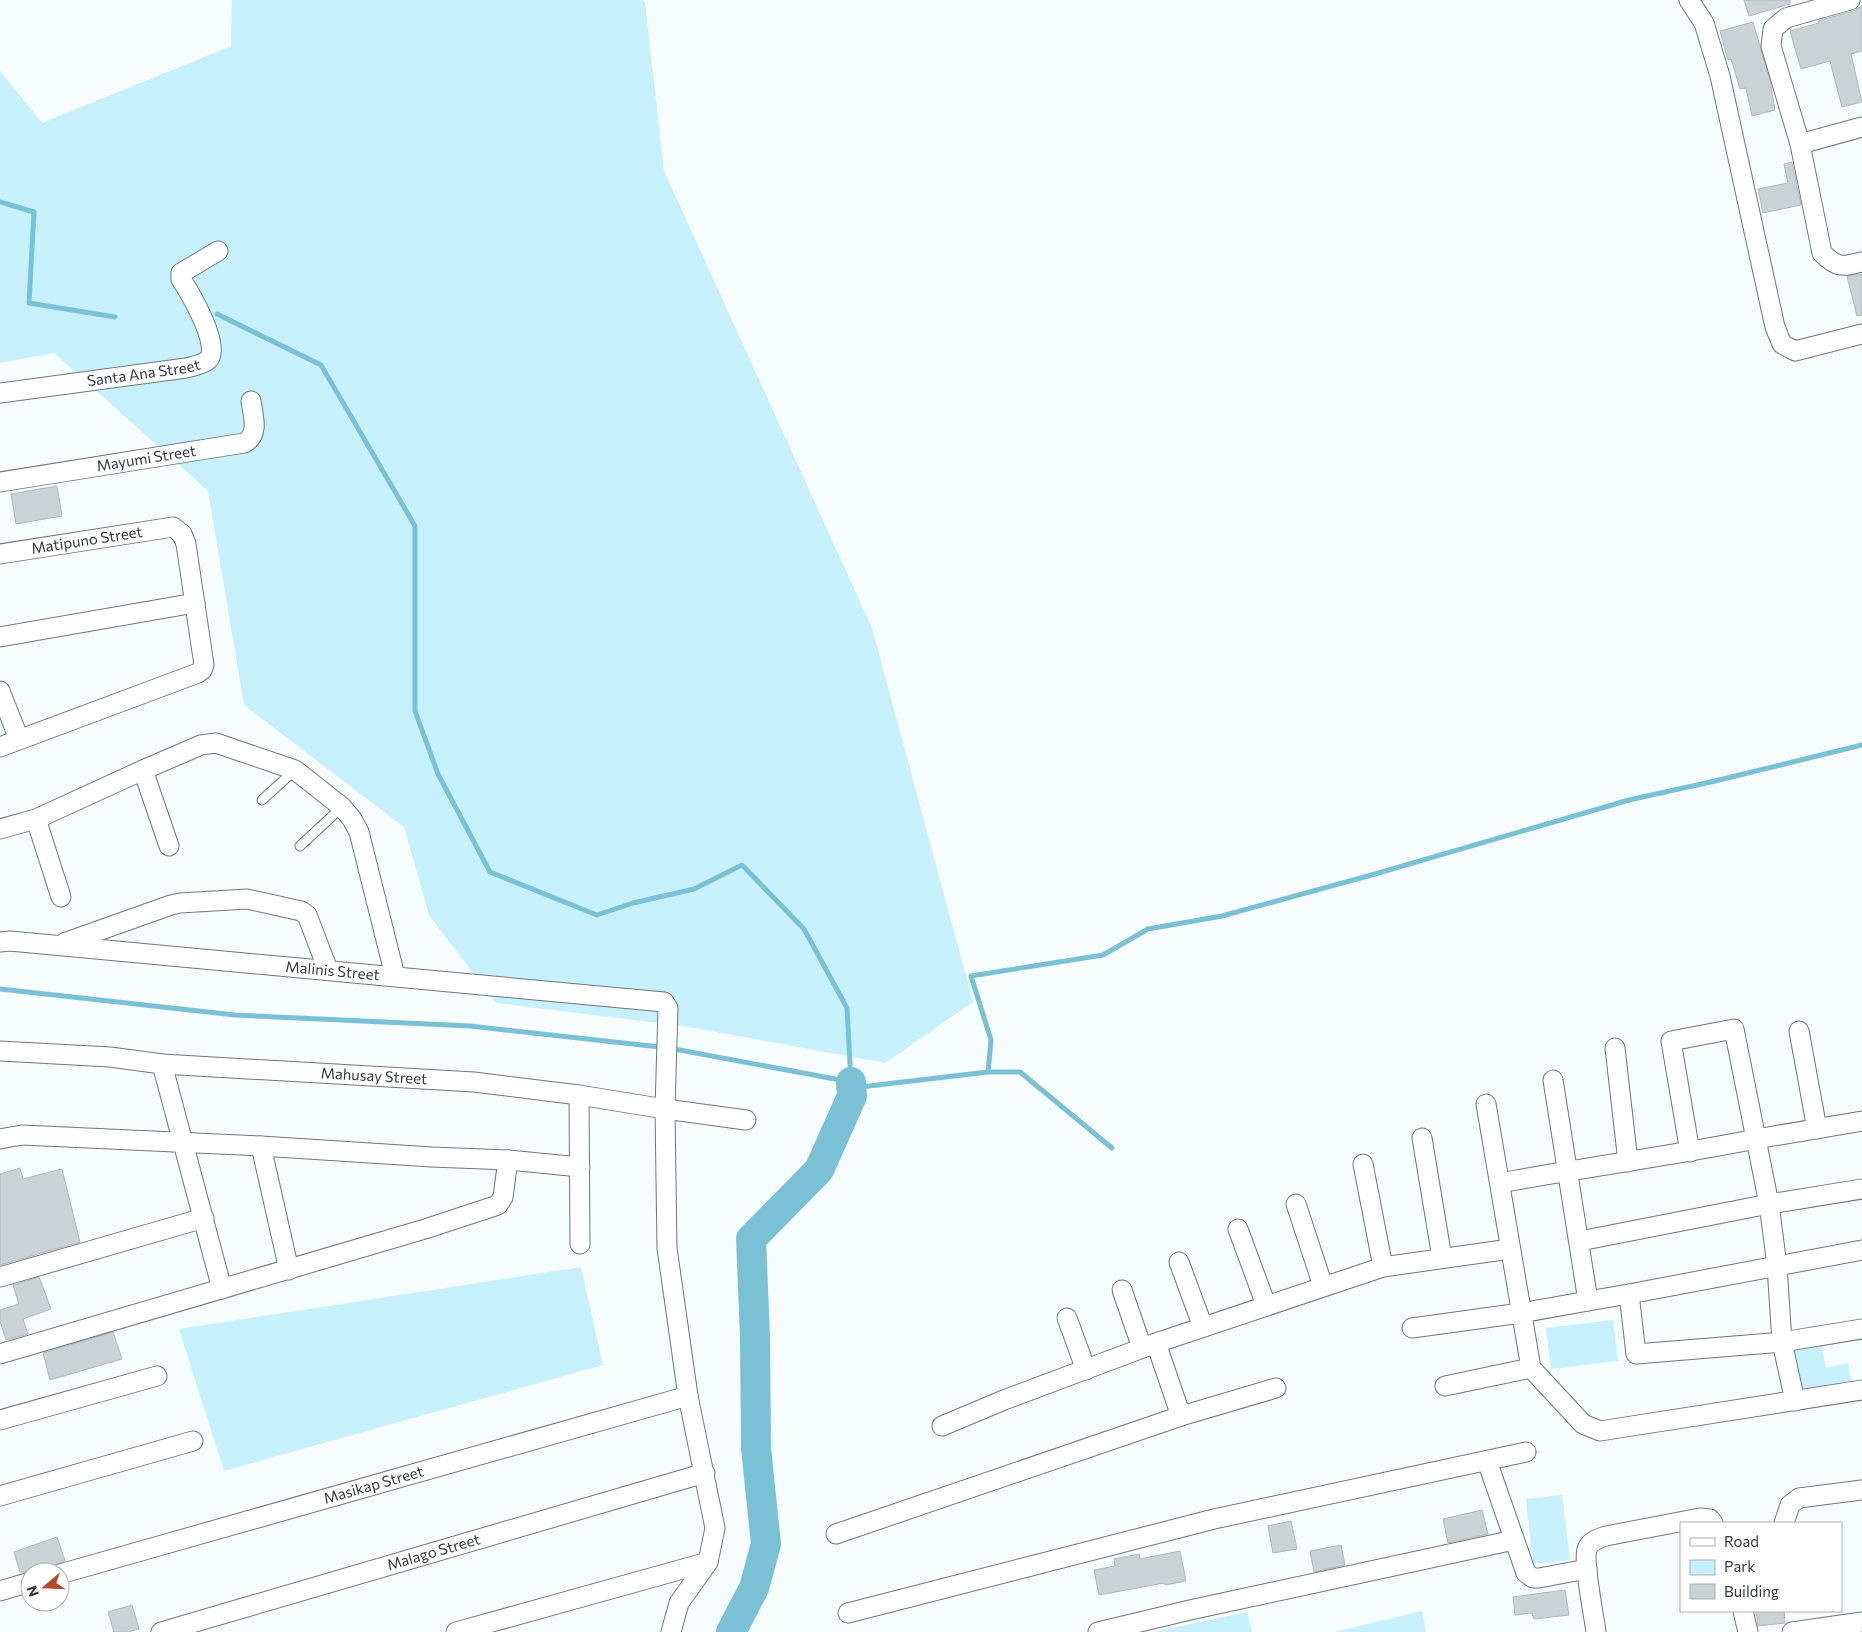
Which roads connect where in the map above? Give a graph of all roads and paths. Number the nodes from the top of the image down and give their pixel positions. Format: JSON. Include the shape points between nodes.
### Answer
{"nodes":[{"id":1,"x":1689,"y":0,"type":"edge"},
{"id":2,"x":1850,"y":0,"type":"edge"},
{"id":3,"x":1862,"y":127,"type":"edge"},
{"id":4,"x":1800,"y":144,"type":"junction"},
{"id":5,"x":218,"y":251,"type":"dead end"},
{"id":6,"x":1862,"y":262,"type":"edge"},
{"id":7,"x":1862,"y":334,"type":"edge"},
{"id":8,"x":0,"y":393,"type":"edge"},
{"id":9,"x":251,"y":401,"type":"dead end"},
{"id":10,"x":0,"y":482,"type":"edge"},
{"id":11,"x":0,"y":554,"type":"edge"},
{"id":12,"x":195,"y":603,"type":"junction"},
{"id":13,"x":0,"y":637,"type":"edge"},
{"id":14,"x":0,"y":691,"type":"edge"},
{"id":15,"x":19,"y":739,"type":"junction"},
{"id":16,"x":0,"y":747,"type":"edge"},
{"id":17,"x":142,"y":770,"type":"junction"},
{"id":18,"x":295,"y":770,"type":"junction"},
{"id":19,"x":262,"y":800,"type":"dead end"},
{"id":20,"x":342,"y":807,"type":"junction"},
{"id":21,"x":36,"y":819,"type":"junction"},
{"id":22,"x":0,"y":829,"type":"edge"},
{"id":23,"x":169,"y":846,"type":"dead end"},
{"id":24,"x":300,"y":846,"type":"dead end"},
{"id":25,"x":61,"y":897,"type":"dead end"},
{"id":26,"x":0,"y":942,"type":"edge"},
{"id":27,"x":58,"y":945,"type":"junction"},
{"id":28,"x":328,"y":970,"type":"junction"},
{"id":29,"x":395,"y":976,"type":"junction"},
{"id":30,"x":1800,"y":1031,"type":"dead end"},
{"id":31,"x":1615,"y":1048,"type":"dead end"},
{"id":32,"x":0,"y":1051,"type":"edge"},
{"id":33,"x":162,"y":1064,"type":"junction"},
{"id":34,"x":1553,"y":1080,"type":"dead end"},
{"id":35,"x":580,"y":1095,"type":"junction"},
{"id":36,"x":1486,"y":1104,"type":"dead end"},
{"id":37,"x":664,"y":1109,"type":"junction"},
{"id":38,"x":746,"y":1120,"type":"dead end"},
{"id":39,"x":1862,"y":1122,"type":"edge"},
{"id":40,"x":1817,"y":1129,"type":"junction"},
{"id":41,"x":1422,"y":1138,"type":"dead end"},
{"id":42,"x":0,"y":1139,"type":"edge"},
{"id":43,"x":1756,"y":1139,"type":"junction"},
{"id":44,"x":182,"y":1143,"type":"junction"},
{"id":45,"x":261,"y":1146,"type":"junction"},
{"id":46,"x":1690,"y":1152,"type":"junction"},
{"id":47,"x":508,"y":1160,"type":"junction"},
{"id":48,"x":1628,"y":1162,"type":"junction"},
{"id":49,"x":1363,"y":1164,"type":"dead end"},
{"id":50,"x":580,"y":1167,"type":"junction"},
{"id":51,"x":1568,"y":1171,"type":"junction"},
{"id":52,"x":1500,"y":1183,"type":"junction"},
{"id":53,"x":1862,"y":1188,"type":"edge"},
{"id":54,"x":1296,"y":1204,"type":"dead end"},
{"id":55,"x":1769,"y":1204,"type":"junction"},
{"id":56,"x":204,"y":1218,"type":"junction"},
{"id":57,"x":1238,"y":1229,"type":"dead end"},
{"id":58,"x":1580,"y":1240,"type":"junction"},
{"id":59,"x":580,"y":1244,"type":"dead end"},
{"id":60,"x":1510,"y":1249,"type":"junction"},
{"id":61,"x":1862,"y":1250,"type":"edge"},
{"id":62,"x":1442,"y":1258,"type":"junction"},
{"id":63,"x":1180,"y":1262,"type":"dead end"},
{"id":64,"x":1777,"y":1266,"type":"junction"},
{"id":65,"x":1383,"y":1267,"type":"junction"},
{"id":66,"x":289,"y":1270,"type":"junction"},
{"id":67,"x":0,"y":1277,"type":"edge"},
{"id":68,"x":1323,"y":1286,"type":"junction"},
{"id":69,"x":222,"y":1289,"type":"junction"},
{"id":70,"x":1122,"y":1290,"type":"dead end"},
{"id":71,"x":1629,"y":1294,"type":"junction"},
{"id":72,"x":1588,"y":1301,"type":"junction"},
{"id":73,"x":1266,"y":1306,"type":"junction"},
{"id":74,"x":1521,"y":1313,"type":"junction"},
{"id":75,"x":1067,"y":1318,"type":"dead end"},
{"id":76,"x":1203,"y":1327,"type":"junction"},
{"id":77,"x":1412,"y":1328,"type":"dead end"},
{"id":78,"x":1862,"y":1329,"type":"edge"},
{"id":79,"x":1782,"y":1342,"type":"junction"},
{"id":80,"x":1149,"y":1346,"type":"junction"},
{"id":81,"x":0,"y":1354,"type":"edge"},
{"id":82,"x":1531,"y":1368,"type":"junction"},
{"id":83,"x":1086,"y":1370,"type":"junction"},
{"id":84,"x":156,"y":1376,"type":"dead end"},
{"id":85,"x":1445,"y":1386,"type":"dead end"},
{"id":86,"x":1276,"y":1388,"type":"dead end"},
{"id":87,"x":1862,"y":1390,"type":"edge"},
{"id":88,"x":688,"y":1396,"type":"junction"},
{"id":89,"x":1795,"y":1401,"type":"junction"},
{"id":90,"x":1181,"y":1416,"type":"junction"},
{"id":91,"x":0,"y":1420,"type":"edge"},
{"id":92,"x":942,"y":1426,"type":"dead end"},
{"id":93,"x":193,"y":1441,"type":"dead end"},
{"id":94,"x":1526,"y":1452,"type":"dead end"},
{"id":95,"x":1487,"y":1461,"type":"junction"},
{"id":96,"x":705,"y":1473,"type":"junction"},
{"id":97,"x":1862,"y":1490,"type":"edge"},
{"id":98,"x":0,"y":1496,"type":"edge"},
{"id":99,"x":1712,"y":1522,"type":"edge"},
{"id":100,"x":1784,"y":1522,"type":"edge"},
{"id":101,"x":836,"y":1534,"type":"dead end"},
{"id":102,"x":1514,"y":1540,"type":"junction"},
{"id":103,"x":708,"y":1562,"type":"junction"},
{"id":104,"x":1587,"y":1569,"type":"junction"},
{"id":105,"x":70,"y":1571,"type":"edge"},
{"id":106,"x":20,"y":1585,"type":"edge"},
{"id":107,"x":0,"y":1591,"type":"edge"},
{"id":108,"x":1743,"y":1612,"type":"edge"},
{"id":109,"x":848,"y":1613,"type":"dead end"},
{"id":110,"x":1862,"y":1622,"type":"edge"},
{"id":111,"x":161,"y":1632,"type":"edge"},
{"id":112,"x":456,"y":1632,"type":"edge"},
{"id":113,"x":671,"y":1632,"type":"edge"},
{"id":114,"x":1098,"y":1632,"type":"edge"},
{"id":115,"x":1596,"y":1632,"type":"edge"},
{"id":116,"x":1748,"y":1632,"type":"edge"},
{"id":117,"x":1792,"y":1632,"type":"edge"}],
"edges":[{"from":1,"to":7,"type":"street","via":[[1704,23],[1720,76],[1775,327],[1782,344],[1795,352]]},
{"from":2,"to":4,"type":"street","via":[[1786,18],[1773,29],[1770,46]]},
{"from":3,"to":4,"type":"street"},
{"from":4,"to":6,"type":"street","via":[[1822,253],[1833,264],[1845,266]]},
{"from":5,"to":8,"type":"street","name":"Santa Ana Street","via":[[181,273],[212,343],[212,355],[207,361],[186,368]]},
{"from":9,"to":10,"type":"street","name":"Mayumi Street","via":[[254,433],[251,440],[244,443]]},
{"from":11,"to":12,"type":"street","name":"Matipuno Street","via":[[173,527],[182,534],[186,544]]},
{"from":12,"to":13,"type":"street"},
{"from":12,"to":15,"type":"street","via":[[204,665],[202,670]]},
{"from":14,"to":15,"type":"street"},
{"from":15,"to":16,"type":"street"},
{"from":17,"to":18,"type":"street","via":[[202,745],[216,743]]},
{"from":17,"to":21,"type":"street"},
{"from":17,"to":23,"type":"street"},
{"from":18,"to":19,"type":"lane"},
{"from":18,"to":20,"type":"street"},
{"from":20,"to":24,"type":"lane"},
{"from":20,"to":29,"type":"street","via":[[359,832]]},
{"from":21,"to":22,"type":"street"},
{"from":21,"to":25,"type":"street"},
{"from":26,"to":27,"type":"street","name":"Malinis Street"},
{"from":27,"to":28,"type":"street","name":"Malinis Street"},
{"from":27,"to":28,"type":"street","via":[[171,905],[247,899],[301,911],[307,916]]},
{"from":28,"to":29,"type":"street","name":"Malinis Street"},
{"from":29,"to":37,"type":"street","name":"Malinis Street","via":[[664,1002],[668,1008]]},
{"from":30,"to":40,"type":"street"},
{"from":31,"to":48,"type":"street"},
{"from":32,"to":33,"type":"street","name":"Mahusay Street","via":[[110,1057]]},
{"from":33,"to":35,"type":"street","name":"Mahusay Street","via":[[474,1082]]},
{"from":33,"to":44,"type":"street"},
{"from":34,"to":51,"type":"street"},
{"from":35,"to":37,"type":"street","name":"Mahusay Street"},
{"from":35,"to":50,"type":"street"},
{"from":36,"to":52,"type":"street"},
{"from":37,"to":38,"type":"street","name":"Mahusay Street"},
{"from":37,"to":88,"type":"street","via":[[667,1248]]},
{"from":39,"to":40,"type":"street"},
{"from":40,"to":43,"type":"street"},
{"from":41,"to":62,"type":"street"},
{"from":42,"to":44,"type":"street","via":[[22,1135]]},
{"from":43,"to":46,"type":"street"},
{"from":43,"to":46,"type":"street","via":[[1734,1029],[1671,1040]]},
{"from":43,"to":55,"type":"street"},
{"from":44,"to":45,"type":"street"},
{"from":44,"to":56,"type":"street"},
{"from":45,"to":47,"type":"street"},
{"from":45,"to":66,"type":"street"},
{"from":46,"to":48,"type":"street"},
{"from":47,"to":50,"type":"street"},
{"from":47,"to":66,"type":"street","via":[[503,1197],[498,1205]]},
{"from":48,"to":51,"type":"street"},
{"from":49,"to":65,"type":"street"},
{"from":50,"to":59,"type":"street"},
{"from":51,"to":52,"type":"street"},
{"from":51,"to":58,"type":"street"},
{"from":52,"to":60,"type":"street"},
{"from":53,"to":55,"type":"street"},
{"from":54,"to":68,"type":"street"},
{"from":55,"to":58,"type":"street"},
{"from":55,"to":64,"type":"street"},
{"from":56,"to":67,"type":"street"},
{"from":56,"to":69,"type":"street"},
{"from":57,"to":73,"type":"street"},
{"from":58,"to":72,"type":"street"},
{"from":60,"to":62,"type":"street"},
{"from":60,"to":74,"type":"street"},
{"from":61,"to":64,"type":"street"},
{"from":62,"to":65,"type":"street"},
{"from":63,"to":76,"type":"street"},
{"from":64,"to":71,"type":"street"},
{"from":64,"to":79,"type":"street"},
{"from":65,"to":68,"type":"street"},
{"from":66,"to":69,"type":"street"},
{"from":68,"to":73,"type":"street"},
{"from":69,"to":81,"type":"street"},
{"from":70,"to":80,"type":"street"},
{"from":71,"to":72,"type":"street"},
{"from":71,"to":79,"type":"street","via":[[1636,1354]]},
{"from":72,"to":74,"type":"street"},
{"from":73,"to":76,"type":"street"},
{"from":74,"to":77,"type":"street"},
{"from":74,"to":82,"type":"street"},
{"from":75,"to":83,"type":"street"},
{"from":76,"to":80,"type":"street"},
{"from":78,"to":79,"type":"street"},
{"from":79,"to":89,"type":"street"},
{"from":80,"to":83,"type":"street"},
{"from":80,"to":90,"type":"street"},
{"from":82,"to":85,"type":"street"},
{"from":82,"to":89,"type":"street","via":[[1583,1424],[1600,1431]]},
{"from":83,"to":92,"type":"street"},
{"from":84,"to":91,"type":"street"},
{"from":86,"to":90,"type":"street"},
{"from":87,"to":89,"type":"street"},
{"from":88,"to":96,"type":"street"},
{"from":88,"to":105,"type":"street","name":"Masikap Street"},
{"from":90,"to":101,"type":"street"},
{"from":93,"to":98,"type":"street"},
{"from":94,"to":95,"type":"street"},
{"from":95,"to":102,"type":"street"},
{"from":95,"to":109,"type":"street","via":[[1214,1519]]},
{"from":96,"to":103,"type":"street","via":[[716,1528]]},
{"from":96,"to":111,"type":"street","name":"Malago Street"},
{"from":97,"to":100,"type":"street","via":[[1799,1498],[1790,1505]]},
{"from":99,"to":104,"type":"street","via":[[1700,1518],[1606,1536],[1594,1541],[1587,1549]]},
{"from":102,"to":104,"type":"street","via":[[1526,1573],[1533,1578]]},
{"from":102,"to":114,"type":"street"},
{"from":103,"to":112,"type":"street"},
{"from":103,"to":113,"type":"street","via":[[679,1603]]},
{"from":104,"to":115,"type":"street"},
{"from":106,"to":107,"type":"street"},
{"from":108,"to":116,"type":"street"},
{"from":110,"to":117,"type":"street"}]}
